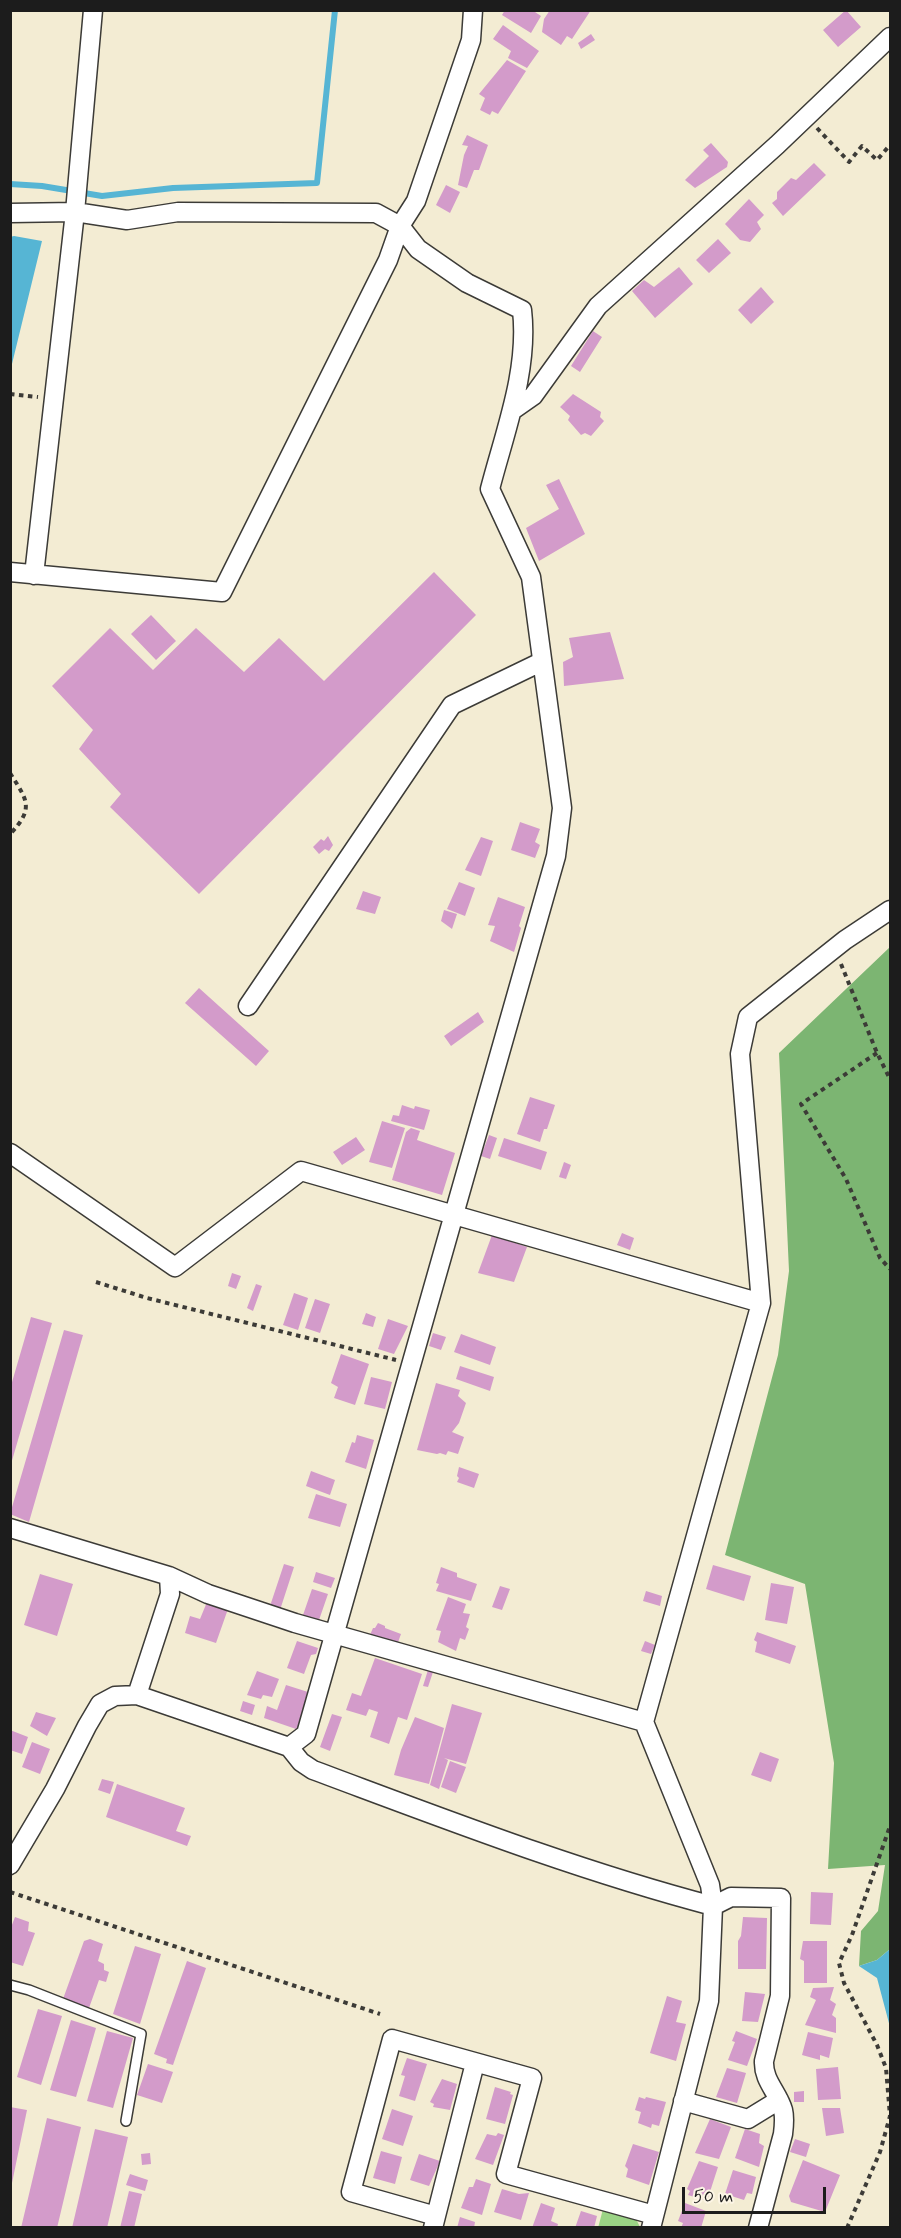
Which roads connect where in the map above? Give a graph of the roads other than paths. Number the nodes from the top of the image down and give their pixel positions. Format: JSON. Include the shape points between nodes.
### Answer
{"nodes":[{"id":1,"x":93,"y":10,"type":"edge"},
{"id":2,"x":473,"y":10,"type":"edge"},
{"id":3,"x":891,"y":37,"type":"edge"},
{"id":4,"x":75,"y":212,"type":"junction"},
{"id":5,"x":10,"y":213,"type":"edge"},
{"id":6,"x":400,"y":226,"type":"junction"},
{"id":7,"x":513,"y":410,"type":"junction"},
{"id":8,"x":10,"y":572,"type":"edge"},
{"id":9,"x":34,"y":575,"type":"junction"},
{"id":10,"x":542,"y":662,"type":"junction"},
{"id":11,"x":891,"y":910,"type":"edge"},
{"id":12,"x":248,"y":1006,"type":"dead end"},
{"id":13,"x":10,"y":1153,"type":"edge"},
{"id":14,"x":453,"y":1215,"type":"junction"},
{"id":15,"x":761,"y":1303,"type":"junction"},
{"id":16,"x":10,"y":1528,"type":"edge"},
{"id":17,"x":169,"y":1576,"type":"junction"},
{"id":18,"x":335,"y":1634,"type":"junction"},
{"id":19,"x":137,"y":1695,"type":"junction"},
{"id":20,"x":644,"y":1722,"type":"junction"},
{"id":21,"x":289,"y":1747,"type":"junction"},
{"id":22,"x":10,"y":1865,"type":"edge"},
{"id":23,"x":713,"y":1906,"type":"junction"},
{"id":24,"x":10,"y":1986,"type":"edge"},
{"id":25,"x":475,"y":2063,"type":"junction"},
{"id":26,"x":779,"y":2100,"type":"junction"},
{"id":27,"x":683,"y":2101,"type":"junction"},
{"id":28,"x":126,"y":2121,"type":"dead end"},
{"id":29,"x":652,"y":2221,"type":"edge"},
{"id":30,"x":435,"y":2222,"type":"edge"},
{"id":31,"x":758,"y":2228,"type":"edge"}],
"edges":[{"from":1,"to":4,"type":"street"},
{"from":2,"to":6,"type":"street","via":[[471,40],[464,62],[416,201]]},
{"from":3,"to":7,"type":"street","via":[[598,306],[533,396]]},
{"from":4,"to":5,"type":"street"},
{"from":4,"to":6,"type":"street","via":[[127,220],[178,212],[376,213]]},
{"from":4,"to":9,"type":"street"},
{"from":6,"to":7,"type":"street","via":[[418,249],[467,283],[522,310],[525,333]]},
{"from":6,"to":9,"type":"street","via":[[388,260],[222,592]]},
{"from":7,"to":10,"type":"street","via":[[490,489],[531,577]]},
{"from":8,"to":9,"type":"street"},
{"from":10,"to":12,"type":"street","via":[[452,705]]},
{"from":10,"to":14,"type":"street","via":[[562,808],[556,856]]},
{"from":11,"to":15,"type":"street","via":[[845,940],[748,1017],[740,1054]]},
{"from":13,"to":14,"type":"street","via":[[175,1267],[301,1171]]},
{"from":14,"to":15,"type":"street"},
{"from":14,"to":18,"type":"street"},
{"from":15,"to":20,"type":"street"},
{"from":16,"to":17,"type":"street"},
{"from":17,"to":18,"type":"street","via":[[208,1594]]},
{"from":17,"to":19,"type":"street","via":[[171,1594]]},
{"from":18,"to":20,"type":"street"},
{"from":18,"to":21,"type":"street","via":[[306,1734]]},
{"from":19,"to":21,"type":"street"},
{"from":19,"to":22,"type":"street","via":[[115,1696],[100,1704]]},
{"from":20,"to":23,"type":"street","via":[[710,1885]]},
{"from":21,"to":23,"type":"street","via":[[313,1770],[512,1844]]},
{"from":23,"to":26,"type":"street","via":[[731,1898],[781,1898],[780,1996],[763,2071]]},
{"from":23,"to":27,"type":"street","via":[[709,2001]]},
{"from":24,"to":28,"type":"lane","via":[[141,2034]]},
{"from":25,"to":29,"type":"street","via":[[532,2078],[506,2174]]},
{"from":25,"to":30,"type":"street"},
{"from":25,"to":30,"type":"street","via":[[392,2039],[351,2192]]},
{"from":26,"to":27,"type":"street","via":[[748,2119]]},
{"from":26,"to":31,"type":"street","via":[[783,2134]]},
{"from":27,"to":29,"type":"street"}]}
